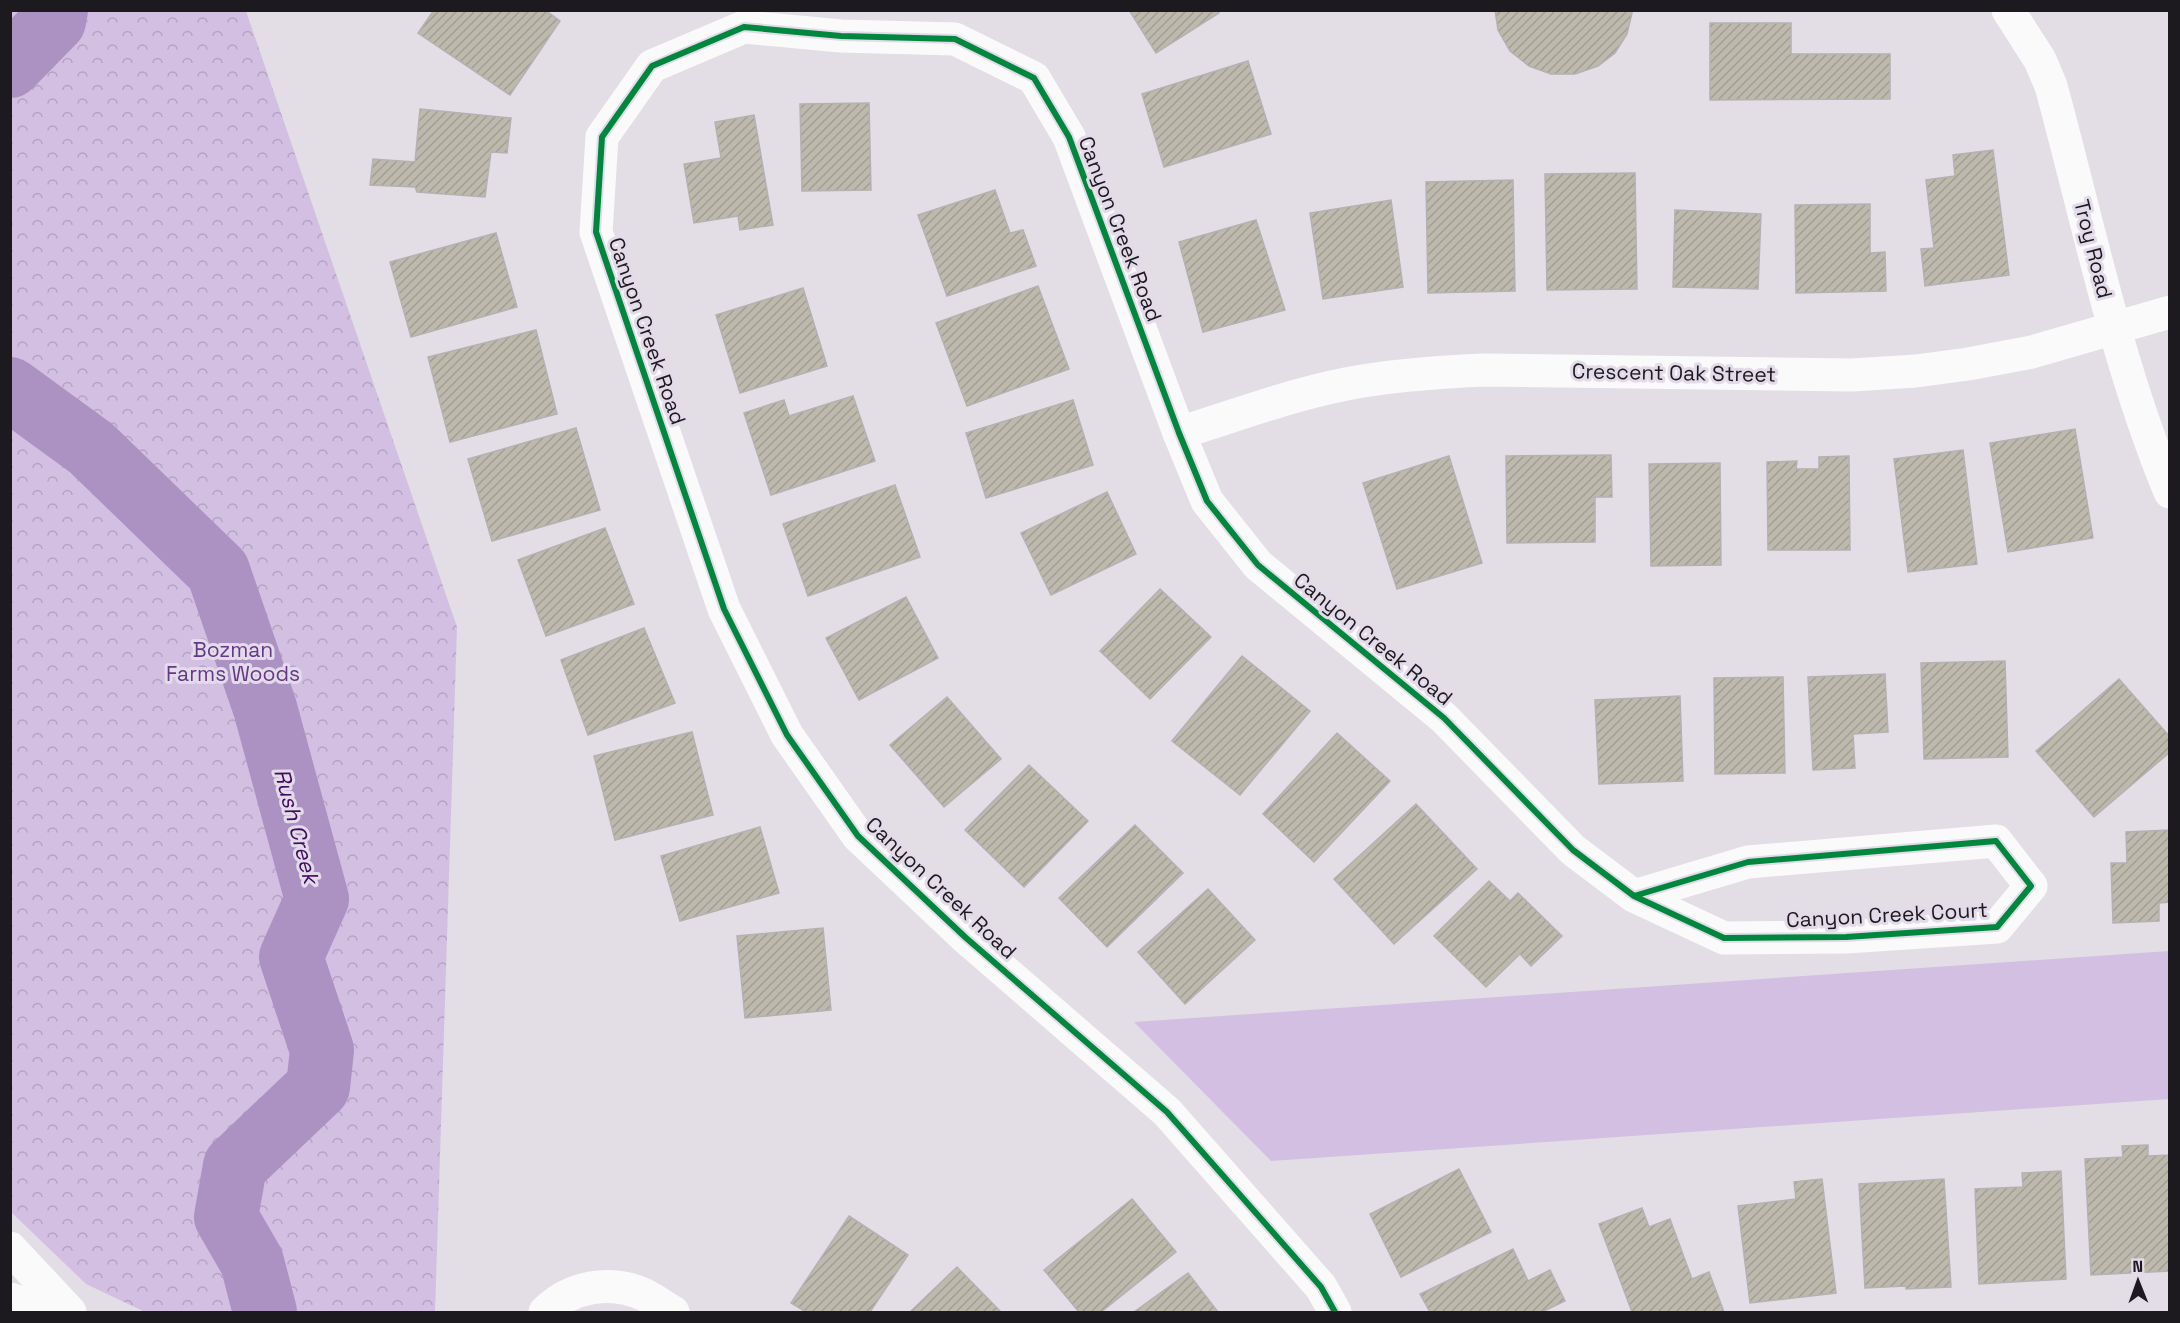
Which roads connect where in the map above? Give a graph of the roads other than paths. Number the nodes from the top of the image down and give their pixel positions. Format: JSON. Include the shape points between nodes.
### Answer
{"nodes":[{"id":1,"x":2007,"y":10,"type":"edge"},
{"id":2,"x":2169,"y":312,"type":"edge"},
{"id":3,"x":2114,"y":329,"type":"junction"},
{"id":4,"x":1179,"y":433,"type":"junction"},
{"id":5,"x":2169,"y":492,"type":"edge"},
{"id":6,"x":1634,"y":896,"type":"junction"},
{"id":7,"x":10,"y":1248,"type":"edge"},
{"id":8,"x":10,"y":1299,"type":"edge"},
{"id":9,"x":49,"y":1312,"type":"edge"},
{"id":10,"x":70,"y":1312,"type":"edge"},
{"id":11,"x":545,"y":1312,"type":"edge"},
{"id":12,"x":674,"y":1312,"type":"edge"},
{"id":13,"x":1335,"y":1312,"type":"edge"}],
"edges":[{"from":1,"to":3,"type":"street","name":"Troy Road","via":[[2040,60],[2051,86]]},
{"from":2,"to":3,"type":"street","name":"Crescent Oak Street"},
{"from":3,"to":4,"type":"street","name":"Crescent Oak Street","via":[[2032,352],[1916,371],[1840,375],[1484,370],[1396,376],[1300,396]]},
{"from":3,"to":5,"type":"street","name":"Troy Road"},
{"from":4,"to":6,"type":"street","name":"Canyon Creek Road","via":[[1207,501],[1258,565],[1444,718],[1573,850]]},
{"from":4,"to":13,"type":"street","name":"Canyon Creek Road","via":[[1069,137],[1034,78],[955,39],[841,36],[744,27],[652,66],[602,137],[596,232],[724,609],[787,735],[858,836],[965,937],[1167,1112],[1321,1287]]},
{"from":6,"to":6,"type":"street","name":"Canyon Creek Court","via":[[1724,938],[1846,937],[1997,927],[2031,886],[1996,841],[1748,862]]},
{"from":7,"to":10,"type":"street"},
{"from":8,"to":9,"type":"street"},
{"from":11,"to":12,"type":"street","via":[[575,1293],[593,1287],[619,1287],[645,1295]]}]}
